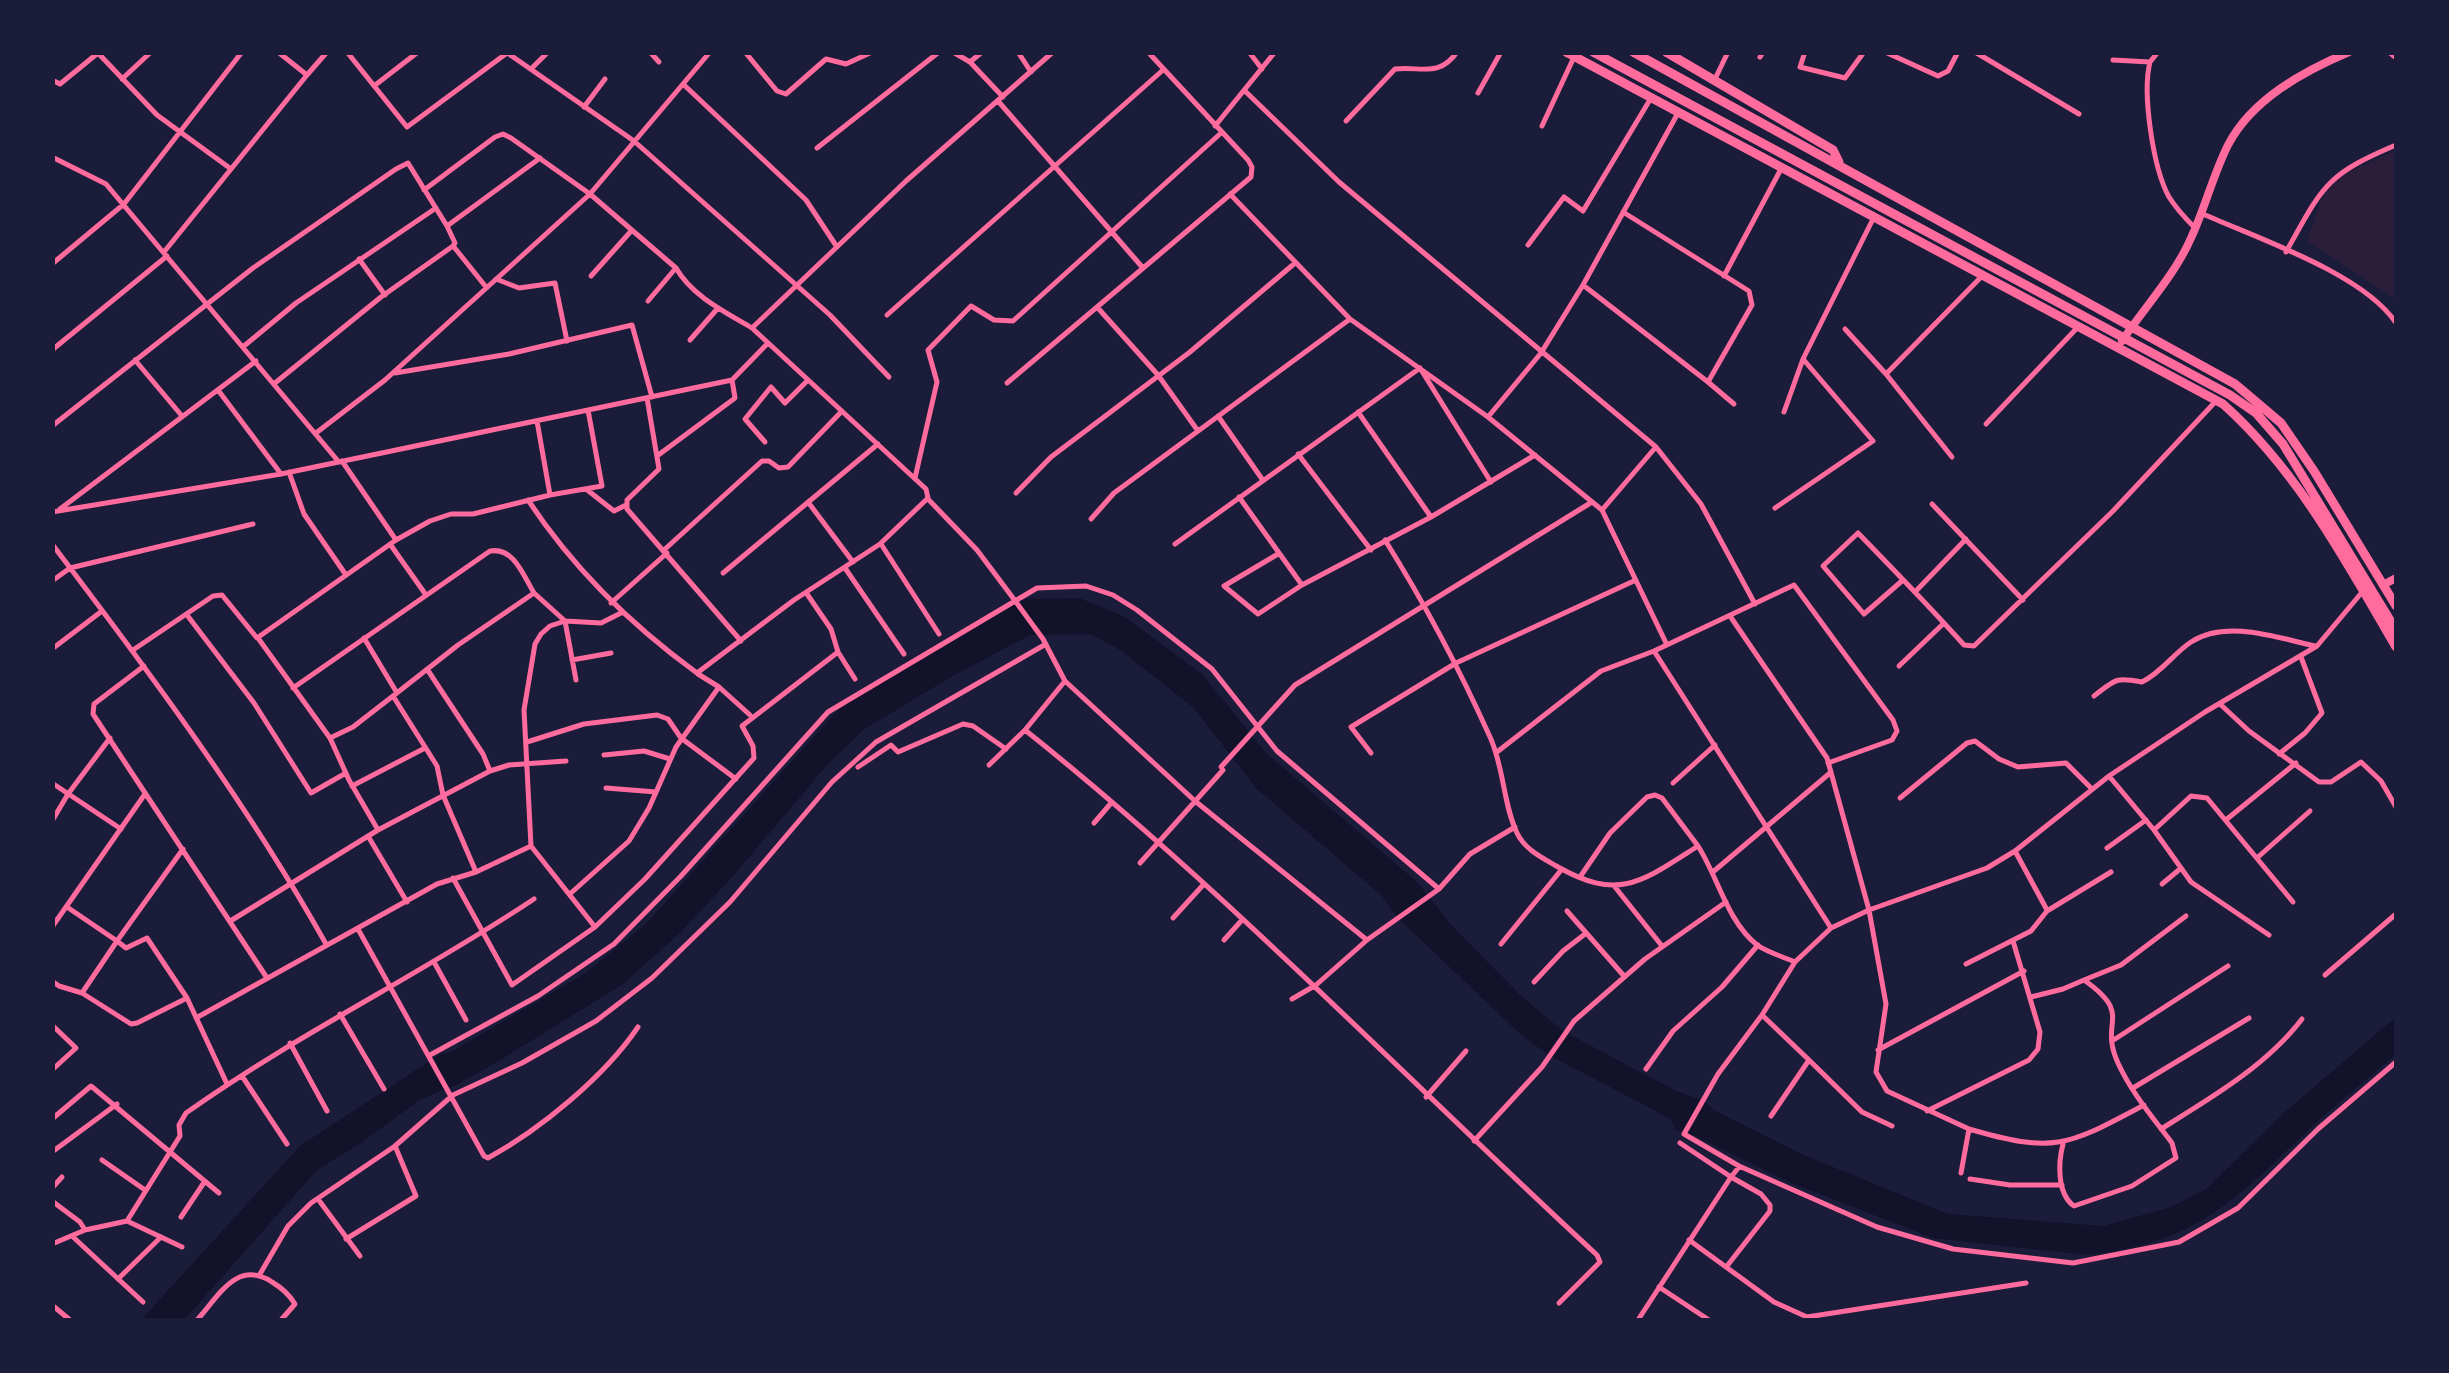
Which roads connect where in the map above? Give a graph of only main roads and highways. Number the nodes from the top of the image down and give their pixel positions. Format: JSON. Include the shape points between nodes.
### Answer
{"nodes":[{"id":1,"x":1593,"y":52,"type":"edge"},
{"id":2,"x":1633,"y":52,"type":"edge"},
{"id":3,"x":1666,"y":52,"type":"edge"},
{"id":4,"x":1570,"y":55,"type":"edge"},
{"id":5,"x":1682,"y":56,"type":"edge"},
{"id":6,"x":1840,"y":164,"type":"junction"},
{"id":7,"x":2396,"y":606,"type":"edge"},
{"id":8,"x":2396,"y":630,"type":"edge"},
{"id":9,"x":2396,"y":647,"type":"edge"}],
"edges":[{"from":1,"to":8,"type":"highway","via":[[2256,413],[2284,444]]},
{"from":2,"to":6,"type":"highway"},
{"from":3,"to":5,"type":"highway"},
{"from":4,"to":9,"type":"highway","via":[[2216,401],[2246,425],[2299,489]]},
{"from":5,"to":6,"type":"highway","via":[[1833,150]]},
{"from":6,"to":7,"type":"highway","via":[[2235,384],[2281,423]]}]}
